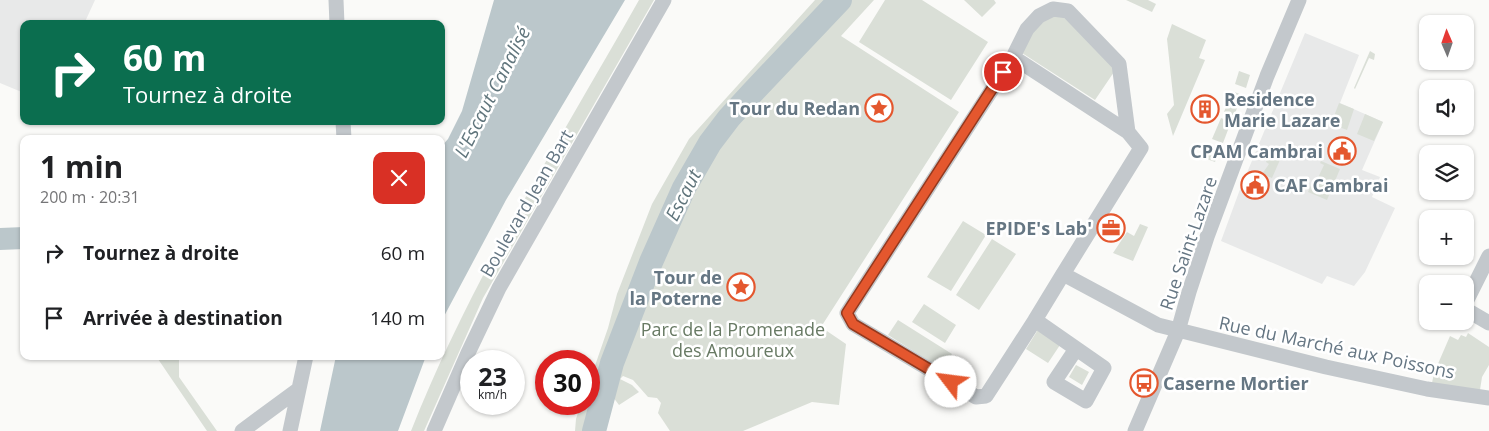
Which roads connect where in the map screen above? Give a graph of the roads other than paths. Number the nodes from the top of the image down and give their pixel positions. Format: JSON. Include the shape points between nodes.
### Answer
{"nodes":[{"id":1,"x":336,"y":0,"type":"edge"},
{"id":2,"x":664,"y":0,"type":"edge"},
{"id":3,"x":1299,"y":0,"type":"edge"},
{"id":4,"x":337,"y":20,"type":"edge"},
{"id":5,"x":1013,"y":57,"type":"junction"},
{"id":6,"x":1128,"y":132,"type":"junction"},
{"id":7,"x":1489,"y":256,"type":"edge"},
{"id":8,"x":1063,"y":274,"type":"junction"},
{"id":9,"x":1474,"y":286,"type":"edge"},
{"id":10,"x":1474,"y":314,"type":"edge"},
{"id":11,"x":1035,"y":320,"type":"junction"},
{"id":12,"x":1489,"y":323,"type":"edge"},
{"id":13,"x":1178,"y":331,"type":"junction"},
{"id":14,"x":1076,"y":349,"type":"dead end"},
{"id":15,"x":305,"y":360,"type":"edge"},
{"id":16,"x":299,"y":389,"type":"junction"},
{"id":17,"x":1489,"y":398,"type":"edge"},
{"id":18,"x":242,"y":431,"type":"edge"},
{"id":19,"x":290,"y":431,"type":"edge"},
{"id":20,"x":434,"y":431,"type":"edge"},
{"id":21,"x":1135,"y":431,"type":"edge"}],
"edges":[{"from":1,"to":4,"type":"street"},
{"from":2,"to":20,"type":"street","name":"Boulevard Jean Bart","via":[[499,288]]},
{"from":3,"to":13,"type":"street","name":"Rue Saint-Lazare","via":[[1213,220]]},
{"from":5,"to":6,"type":"street"},
{"from":5,"to":6,"type":"street","via":[[1027,29],[1040,16],[1053,9],[1068,11],[1119,64]]},
{"from":5,"to":11,"type":"street","via":[[847,313],[853,324],[976,396],[986,396]]},
{"from":6,"to":8,"type":"street","via":[[1141,148]]},
{"from":7,"to":9,"type":"street"},
{"from":8,"to":11,"type":"street"},
{"from":8,"to":13,"type":"street","name":"Rue du Marché aux Poissons","via":[[1158,325]]},
{"from":10,"to":12,"type":"street"},
{"from":11,"to":14,"type":"street"},
{"from":13,"to":17,"type":"street","name":"Rue du Marché aux Poissons","via":[[1427,389]]},
{"from":13,"to":21,"type":"street","name":"Rue Saint-Lazare"},
{"from":15,"to":16,"type":"street"},
{"from":16,"to":18,"type":"street"},
{"from":16,"to":19,"type":"street"}]}
